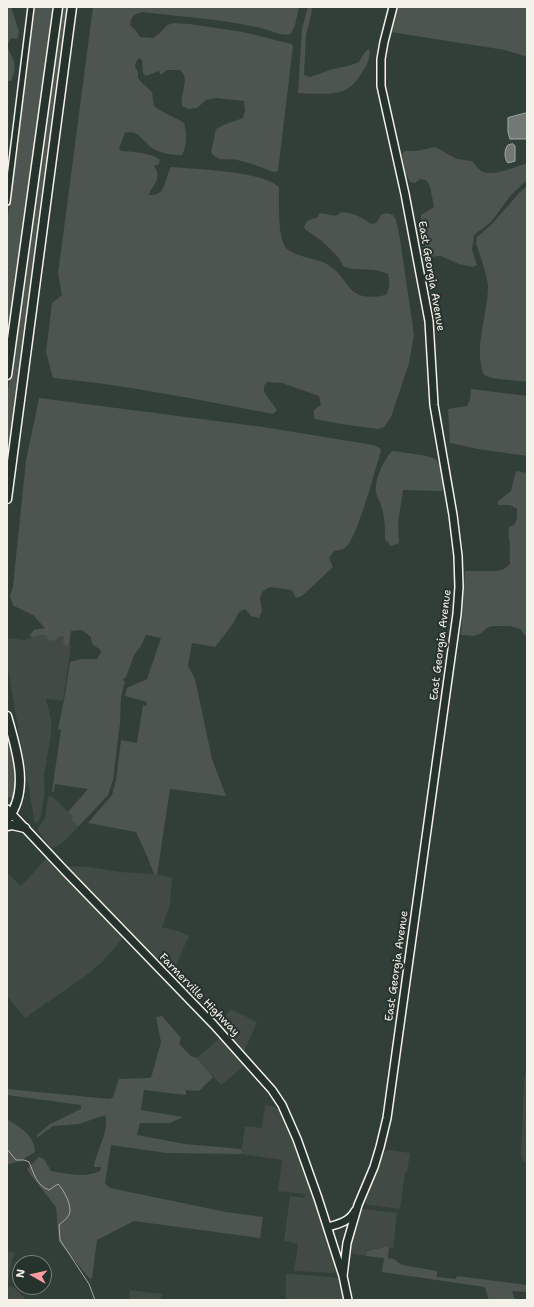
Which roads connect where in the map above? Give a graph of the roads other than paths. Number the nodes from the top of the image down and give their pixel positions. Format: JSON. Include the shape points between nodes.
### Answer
{"nodes":[{"id":1,"x":31,"y":7,"type":"edge"},
{"id":2,"x":58,"y":7,"type":"edge"},
{"id":3,"x":72,"y":7,"type":"edge"},
{"id":4,"x":393,"y":7,"type":"edge"},
{"id":5,"x":7,"y":202,"type":"edge"},
{"id":6,"x":7,"y":375,"type":"edge"},
{"id":7,"x":7,"y":498,"type":"edge"},
{"id":8,"x":7,"y":716,"type":"edge"},
{"id":9,"x":9,"y":814,"type":"edge"},
{"id":10,"x":7,"y":826,"type":"edge"},
{"id":11,"x":25,"y":828,"type":"junction"},
{"id":12,"x":358,"y":1205,"type":"junction"},
{"id":13,"x":328,"y":1227,"type":"junction"},
{"id":14,"x":343,"y":1276,"type":"junction"},
{"id":15,"x":348,"y":1300,"type":"edge"}],
"edges":[{"from":1,"to":5,"type":"street"},
{"from":2,"to":6,"type":"highway"},
{"from":3,"to":7,"type":"highway"},
{"from":4,"to":12,"type":"main road","name":"East Georgia Avenue","via":[[381,59],[381,86],[429,321],[434,404],[453,515],[459,587],[388,1111],[376,1160]]},
{"from":8,"to":9,"type":"highway","via":[[20,779],[18,799]]},
{"from":9,"to":11,"type":"main road","name":"Farmerville Highway"},
{"from":10,"to":11,"type":"highway"},
{"from":11,"to":13,"type":"main road","name":"Farmerville Highway","via":[[214,1025],[272,1090],[282,1105],[297,1139]]},
{"from":12,"to":13,"type":"main road","via":[[354,1214],[347,1220]]},
{"from":12,"to":14,"type":"main road","via":[[347,1243]]},
{"from":13,"to":14,"type":"main road"},
{"from":14,"to":15,"type":"main road"}]}
